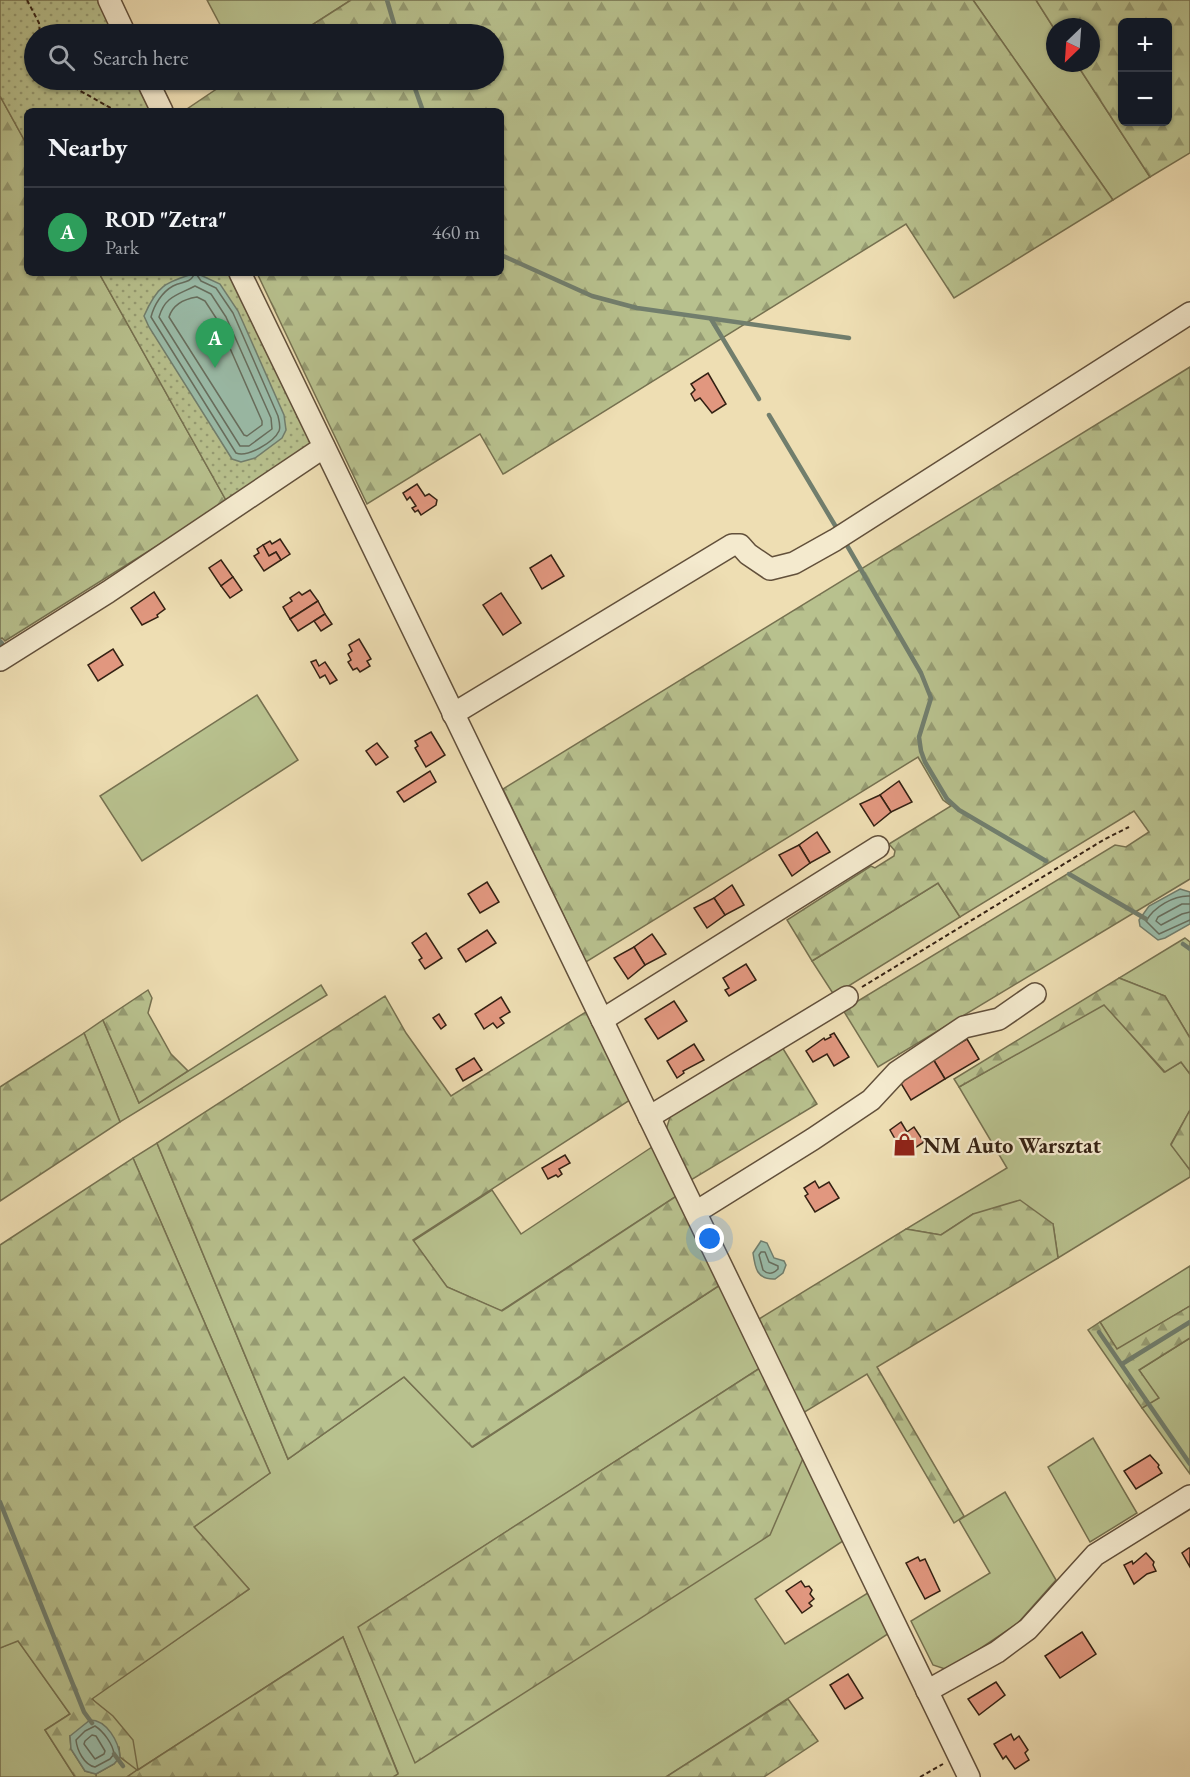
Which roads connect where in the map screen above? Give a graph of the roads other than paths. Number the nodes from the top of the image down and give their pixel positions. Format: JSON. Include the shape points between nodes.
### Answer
{"nodes":[{"id":1,"x":109,"y":0,"type":"edge"},
{"id":2,"x":120,"y":24,"type":"edge"},
{"id":3,"x":152,"y":90,"type":"edge"},
{"id":4,"x":161,"y":108,"type":"edge"},
{"id":5,"x":241,"y":276,"type":"edge"},
{"id":6,"x":1190,"y":313,"type":"edge"},
{"id":7,"x":324,"y":447,"type":"junction"},
{"id":8,"x":0,"y":660,"type":"edge"},
{"id":9,"x":453,"y":714,"type":"junction"},
{"id":10,"x":878,"y":847,"type":"dead end"},
{"id":11,"x":1035,"y":994,"type":"dead end"},
{"id":12,"x":846,"y":996,"type":"road end"},
{"id":13,"x":602,"y":1020,"type":"junction"},
{"id":14,"x":650,"y":1117,"type":"junction"},
{"id":15,"x":696,"y":1212,"type":"junction"},
{"id":16,"x":1190,"y":1496,"type":"edge"},
{"id":17,"x":927,"y":1691,"type":"junction"},
{"id":18,"x":969,"y":1777,"type":"edge"}],
"edges":[{"from":1,"to":2,"type":"street"},
{"from":3,"to":4,"type":"street"},
{"from":5,"to":7,"type":"street"},
{"from":6,"to":9,"type":"street","via":[[898,501],[794,563],[770,569],[740,545],[732,544]]},
{"from":7,"to":8,"type":"street"},
{"from":7,"to":9,"type":"street"},
{"from":9,"to":13,"type":"street"},
{"from":10,"to":13,"type":"street"},
{"from":11,"to":15,"type":"street","via":[[999,1019],[964,1027],[897,1072],[871,1100]]},
{"from":12,"to":14,"type":"street"},
{"from":13,"to":14,"type":"street"},
{"from":14,"to":15,"type":"street"},
{"from":15,"to":17,"type":"street"},
{"from":16,"to":17,"type":"street","via":[[1095,1555],[1028,1629],[997,1652]]},
{"from":17,"to":18,"type":"street"}]}
